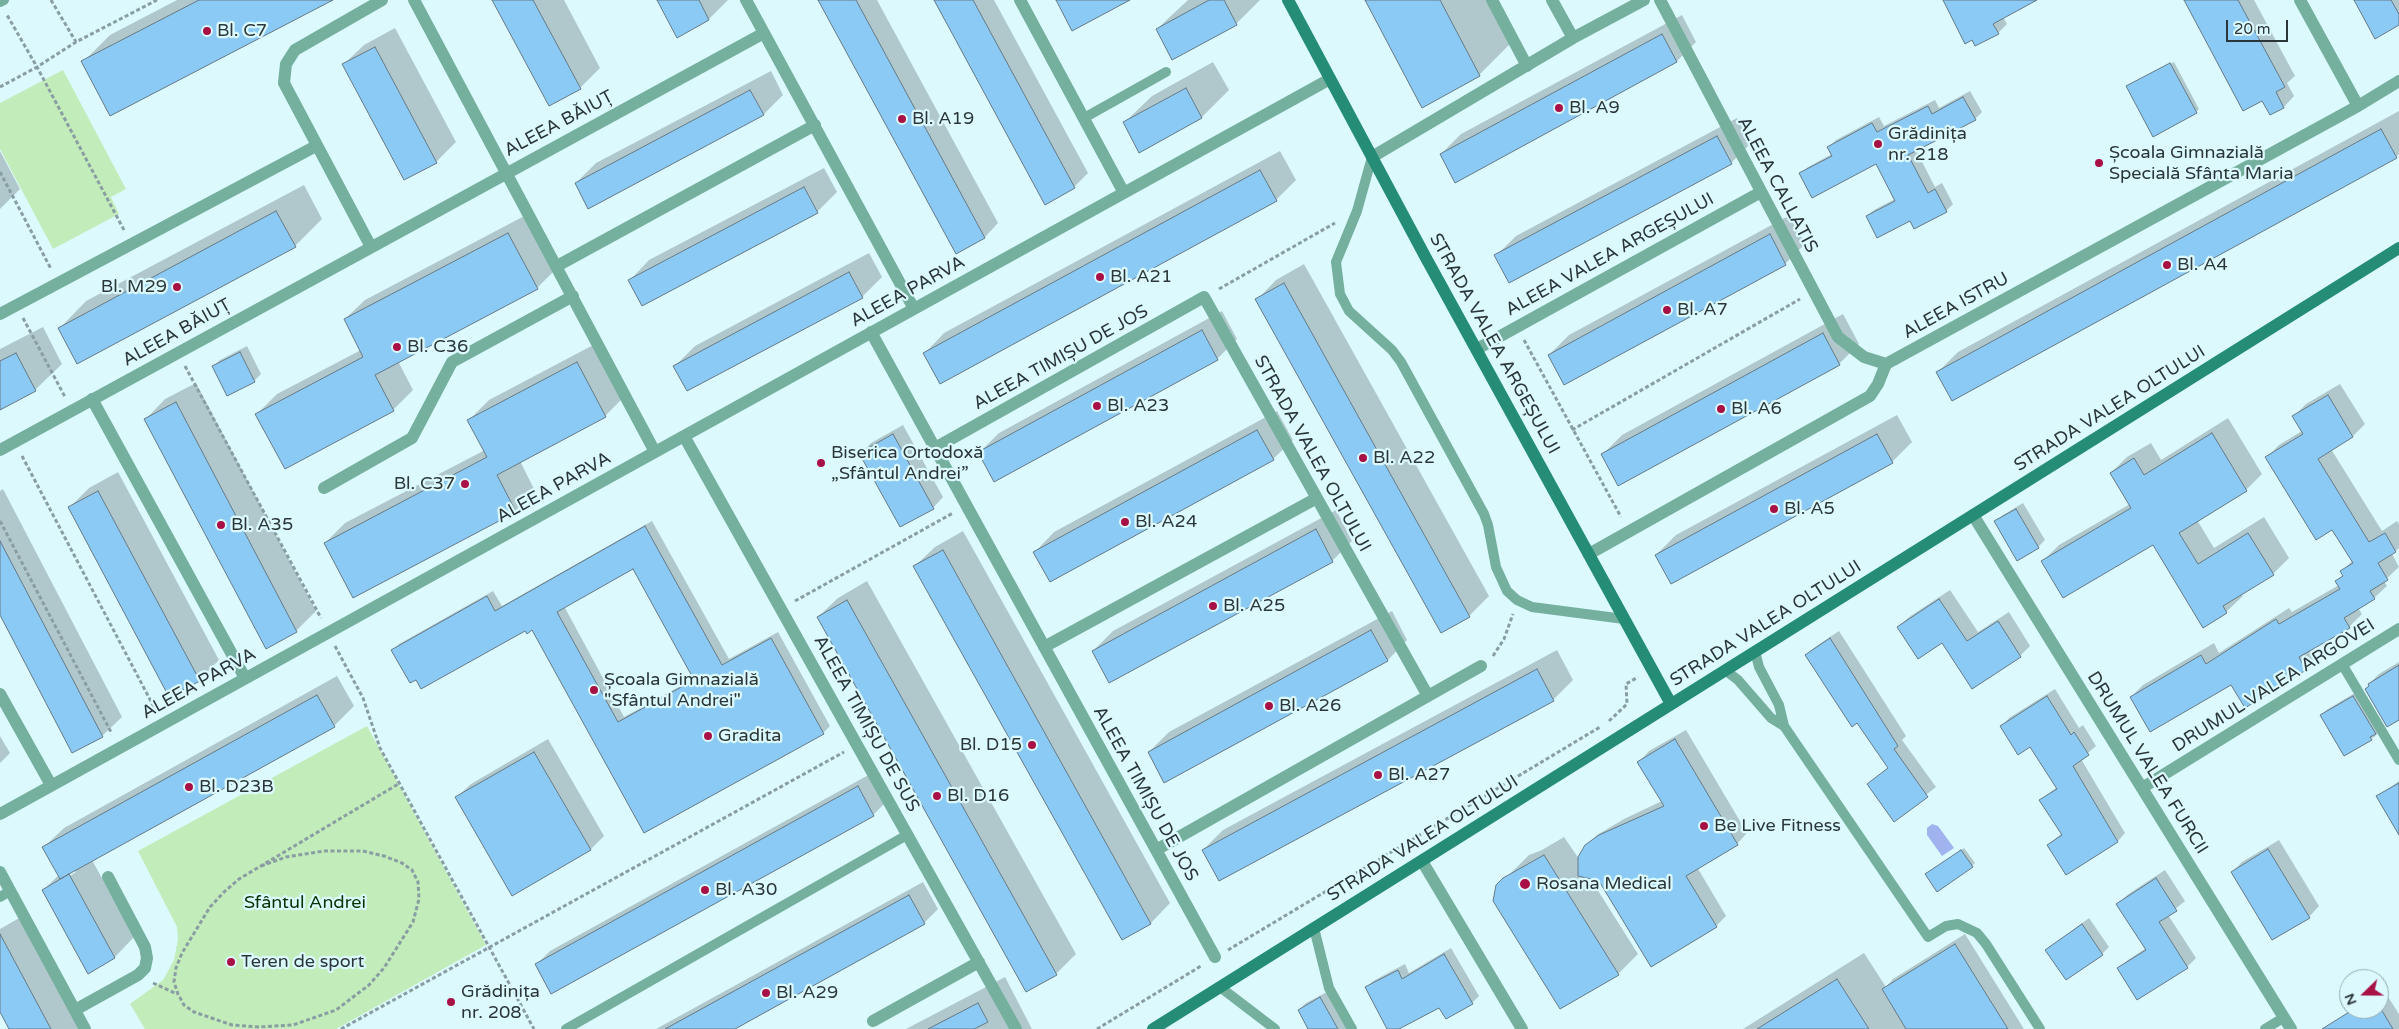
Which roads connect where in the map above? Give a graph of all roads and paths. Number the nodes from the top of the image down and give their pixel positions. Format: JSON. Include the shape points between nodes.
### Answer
{"nodes":[{"id":1,"x":4,"y":0,"type":"edge"},
{"id":2,"x":51,"y":0,"type":"edge"},
{"id":3,"x":156,"y":0,"type":"edge"},
{"id":4,"x":382,"y":0,"type":"edge"},
{"id":5,"x":414,"y":0,"type":"edge"},
{"id":6,"x":746,"y":0,"type":"edge"},
{"id":7,"x":1020,"y":0,"type":"edge"},
{"id":8,"x":1288,"y":0,"type":"edge"},
{"id":9,"x":1492,"y":0,"type":"edge"},
{"id":10,"x":1552,"y":0,"type":"edge"},
{"id":11,"x":1644,"y":0,"type":"edge"},
{"id":12,"x":1660,"y":0,"type":"edge"},
{"id":13,"x":2300,"y":0,"type":"edge"},
{"id":14,"x":0,"y":2,"type":"edge"},
{"id":15,"x":764,"y":33,"type":"junction"},
{"id":16,"x":1573,"y":38,"type":"junction"},
{"id":17,"x":76,"y":42,"type":"junction"},
{"id":18,"x":1527,"y":66,"type":"junction"},
{"id":19,"x":37,"y":67,"type":"junction"},
{"id":20,"x":1166,"y":72,"type":"dead end"},
{"id":21,"x":1330,"y":79,"type":"junction"},
{"id":22,"x":2399,"y":81,"type":"edge"},
{"id":23,"x":0,"y":87,"type":"edge"},
{"id":24,"x":2358,"y":106,"type":"junction"},
{"id":25,"x":1084,"y":118,"type":"junction"},
{"id":26,"x":814,"y":126,"type":"junction"},
{"id":27,"x":316,"y":146,"type":"junction"},
{"id":28,"x":1372,"y":157,"type":"junction"},
{"id":29,"x":0,"y":172,"type":"edge"},
{"id":30,"x":506,"y":172,"type":"junction"},
{"id":31,"x":1761,"y":192,"type":"junction"},
{"id":32,"x":1124,"y":193,"type":"junction"},
{"id":33,"x":1357,"y":211,"type":"junction"},
{"id":34,"x":131,"y":244,"type":"junction"},
{"id":35,"x":371,"y":247,"type":"junction"},
{"id":36,"x":2399,"y":248,"type":"edge"},
{"id":37,"x":557,"y":266,"type":"junction"},
{"id":38,"x":59,"y":283,"type":"junction"},
{"id":39,"x":1814,"y":291,"type":"junction"},
{"id":40,"x":573,"y":296,"type":"junction"},
{"id":41,"x":1204,"y":297,"type":"junction"},
{"id":42,"x":16,"y":305,"type":"junction"},
{"id":43,"x":914,"y":309,"type":"junction"},
{"id":44,"x":0,"y":314,"type":"edge"},
{"id":45,"x":1517,"y":327,"type":"junction"},
{"id":46,"x":871,"y":332,"type":"junction"},
{"id":47,"x":1477,"y":350,"type":"junction"},
{"id":48,"x":178,"y":352,"type":"junction"},
{"id":49,"x":1886,"y":364,"type":"junction"},
{"id":50,"x":92,"y":399,"type":"junction"},
{"id":51,"x":72,"y":411,"type":"junction"},
{"id":52,"x":1572,"y":430,"type":"junction"},
{"id":53,"x":684,"y":436,"type":"junction"},
{"id":54,"x":14,"y":442,"type":"junction"},
{"id":55,"x":935,"y":448,"type":"junction"},
{"id":56,"x":0,"y":450,"type":"edge"},
{"id":57,"x":656,"y":452,"type":"junction"},
{"id":58,"x":324,"y":488,"type":"dead end"},
{"id":59,"x":1317,"y":498,"type":"junction"},
{"id":60,"x":967,"y":506,"type":"junction"},
{"id":61,"x":1973,"y":515,"type":"junction"},
{"id":62,"x":0,"y":521,"type":"edge"},
{"id":63,"x":1628,"y":531,"type":"junction"},
{"id":64,"x":1588,"y":554,"type":"junction"},
{"id":65,"x":1517,"y":600,"type":"junction"},
{"id":66,"x":781,"y":609,"type":"junction"},
{"id":67,"x":1624,"y":619,"type":"junction"},
{"id":68,"x":2399,"y":629,"type":"edge"},
{"id":69,"x":328,"y":632,"type":"junction"},
{"id":70,"x":1044,"y":646,"type":"junction"},
{"id":71,"x":1756,"y":651,"type":"junction"},
{"id":72,"x":2342,"y":664,"type":"junction"},
{"id":73,"x":1481,"y":666,"type":"joint"},
{"id":74,"x":1652,"y":670,"type":"junction"},
{"id":75,"x":1725,"y":670,"type":"junction"},
{"id":76,"x":245,"y":678,"type":"junction"},
{"id":77,"x":0,"y":694,"type":"edge"},
{"id":78,"x":1428,"y":696,"type":"junction"},
{"id":79,"x":1671,"y":704,"type":"junction"},
{"id":80,"x":162,"y":724,"type":"junction"},
{"id":81,"x":1784,"y":726,"type":"junction"},
{"id":82,"x":858,"y":745,"type":"junction"},
{"id":83,"x":119,"y":748,"type":"junction"},
{"id":84,"x":2399,"y":760,"type":"edge"},
{"id":85,"x":400,"y":783,"type":"junction"},
{"id":86,"x":51,"y":786,"type":"junction"},
{"id":87,"x":2142,"y":788,"type":"junction"},
{"id":88,"x":0,"y":814,"type":"edge"},
{"id":89,"x":908,"y":835,"type":"junction"},
{"id":90,"x":1156,"y":850,"type":"junction"},
{"id":91,"x":1422,"y":861,"type":"junction"},
{"id":92,"x":261,"y":866,"type":"junction"},
{"id":93,"x":0,"y":872,"type":"edge"},
{"id":94,"x":108,"y":877,"type":"dead end"},
{"id":95,"x":5,"y":894,"type":"edge"},
{"id":96,"x":1314,"y":928,"type":"junction"},
{"id":97,"x":489,"y":947,"type":"junction"},
{"id":98,"x":1215,"y":958,"type":"junction"},
{"id":99,"x":979,"y":962,"type":"junction"},
{"id":100,"x":138,"y":975,"type":"junction"},
{"id":101,"x":1220,"y":987,"type":"junction"},
{"id":102,"x":178,"y":994,"type":"junction"},
{"id":103,"x":75,"y":1010,"type":"junction"},
{"id":104,"x":2283,"y":1018,"type":"junction"},
{"id":105,"x":873,"y":1021,"type":"dead end"},
{"id":106,"x":85,"y":1029,"type":"edge"},
{"id":107,"x":341,"y":1029,"type":"edge"},
{"id":108,"x":534,"y":1029,"type":"edge"},
{"id":109,"x":566,"y":1029,"type":"edge"},
{"id":110,"x":1016,"y":1029,"type":"edge"},
{"id":111,"x":1097,"y":1029,"type":"edge"},
{"id":112,"x":1152,"y":1029,"type":"edge"},
{"id":113,"x":1275,"y":1029,"type":"edge"},
{"id":114,"x":1352,"y":1029,"type":"edge"},
{"id":115,"x":1522,"y":1029,"type":"edge"},
{"id":116,"x":2040,"y":1029,"type":"edge"},
{"id":117,"x":2265,"y":1029,"type":"edge"},
{"id":118,"x":2291,"y":1029,"type":"edge"}],
"edges":[{"from":1,"to":14,"type":"lane"},
{"from":2,"to":17,"type":"path"},
{"from":3,"to":17,"type":"path"},
{"from":4,"to":27,"type":"street","via":[[295,50],[286,64],[284,83]]},
{"from":5,"to":30,"type":"street"},
{"from":6,"to":15,"type":"street"},
{"from":7,"to":25,"type":"street"},
{"from":8,"to":21,"type":"main road","name":"STRADA VALEA ARGEȘULUI"},
{"from":9,"to":18,"type":"street"},
{"from":10,"to":16,"type":"street"},
{"from":11,"to":16,"type":"street"},
{"from":12,"to":31,"type":"street","name":"ALEEA CALLATIS"},
{"from":13,"to":24,"type":"street"},
{"from":14,"to":19,"type":"path"},
{"from":15,"to":26,"type":"street"},
{"from":15,"to":30,"type":"street","name":"ALEEA BĂIUȚ"},
{"from":16,"to":18,"type":"street"},
{"from":17,"to":19,"type":"path"},
{"from":18,"to":28,"type":"street"},
{"from":19,"to":23,"type":"path"},
{"from":19,"to":34,"type":"path"},
{"from":20,"to":25,"type":"lane"},
{"from":21,"to":28,"type":"main road","name":"STRADA VALEA ARGEȘULUI"},
{"from":21,"to":32,"type":"street","name":"ALEEA PARVA"},
{"from":22,"to":24,"type":"street","name":"ALEEA ISTRU"},
{"from":24,"to":49,"type":"street","name":"ALEEA ISTRU"},
{"from":25,"to":32,"type":"street"},
{"from":26,"to":37,"type":"street"},
{"from":26,"to":43,"type":"street"},
{"from":27,"to":34,"type":"street"},
{"from":27,"to":35,"type":"street"},
{"from":28,"to":33,"type":"lane"},
{"from":28,"to":47,"type":"main road","name":"STRADA VALEA ARGEȘULUI"},
{"from":29,"to":38,"type":"path"},
{"from":30,"to":35,"type":"street","name":"ALEEA BĂIUȚ"},
{"from":30,"to":37,"type":"street"},
{"from":31,"to":39,"type":"street","name":"ALEEA CALLATIS"},
{"from":31,"to":45,"type":"street","name":"ALEEA VALEA ARGEȘULUI"},
{"from":32,"to":43,"type":"street","name":"ALEEA PARVA"},
{"from":33,"to":41,"type":"path"},
{"from":33,"to":65,"type":"lane","via":[[1336,262],[1340,294],[1349,311],[1401,362],[1484,514],[1500,580]]},
{"from":34,"to":38,"type":"street"},
{"from":35,"to":48,"type":"street","name":"ALEEA BĂIUȚ"},
{"from":36,"to":61,"type":"main road","name":"STRADA VALEA OLTULUI"},
{"from":37,"to":40,"type":"street"},
{"from":38,"to":42,"type":"street"},
{"from":39,"to":49,"type":"street","name":"ALEEA CALLATIS","via":[[1838,337],[1864,357]]},
{"from":39,"to":52,"type":"path"},
{"from":40,"to":57,"type":"street"},
{"from":40,"to":58,"type":"street","via":[[452,362],[412,438]]},
{"from":41,"to":55,"type":"street","name":"ALEEA TIMIȘU DE JOS"},
{"from":41,"to":59,"type":"street","name":"STRADA VALEA OLTULUI"},
{"from":42,"to":44,"type":"street"},
{"from":42,"to":51,"type":"path"},
{"from":43,"to":46,"type":"street","name":"ALEEA PARVA"},
{"from":45,"to":47,"type":"street","name":"ALEEA VALEA ARGEȘULUI"},
{"from":45,"to":52,"type":"path"},
{"from":46,"to":53,"type":"street","name":"ALEEA PARVA"},
{"from":46,"to":55,"type":"street","name":"ALEEA TIMIȘU DE JOS"},
{"from":47,"to":64,"type":"main road","name":"STRADA VALEA ARGEȘULUI"},
{"from":48,"to":50,"type":"street","name":"ALEEA BĂIUȚ"},
{"from":48,"to":69,"type":"path"},
{"from":49,"to":63,"type":"street","via":[[1870,396]]},
{"from":50,"to":51,"type":"street","name":"ALEEA BĂIUȚ"},
{"from":50,"to":76,"type":"street"},
{"from":51,"to":54,"type":"street","name":"ALEEA BĂIUȚ"},
{"from":52,"to":63,"type":"path"},
{"from":53,"to":57,"type":"street","name":"ALEEA PARVA"},
{"from":53,"to":66,"type":"street","name":"ALEEA TIMIȘU DE SUS"},
{"from":54,"to":56,"type":"street","name":"ALEEA BĂIUȚ"},
{"from":54,"to":80,"type":"path"},
{"from":55,"to":60,"type":"street","name":"ALEEA TIMIȘU DE JOS"},
{"from":57,"to":69,"type":"street","name":"ALEEA PARVA"},
{"from":59,"to":70,"type":"street"},
{"from":59,"to":78,"type":"street","name":"STRADA VALEA OLTULUI"},
{"from":60,"to":66,"type":"path"},
{"from":60,"to":70,"type":"street","name":"ALEEA TIMIȘU DE JOS"},
{"from":61,"to":71,"type":"main road","name":"STRADA VALEA OLTULUI"},
{"from":61,"to":87,"type":"street","name":"DRUMUL VALEA FURCII"},
{"from":62,"to":83,"type":"path"},
{"from":63,"to":64,"type":"street"},
{"from":64,"to":67,"type":"main road","name":"STRADA VALEA ARGEȘULUI"},
{"from":65,"to":67,"type":"lane","via":[[1532,607]]},
{"from":65,"to":73,"type":"path","via":[[1504,639]]},
{"from":66,"to":82,"type":"street","name":"ALEEA TIMIȘU DE SUS"},
{"from":67,"to":74,"type":"main road","name":"STRADA VALEA ARGEȘULUI"},
{"from":68,"to":72,"type":"street","name":"DRUMUL VALEA ARGOVEI"},
{"from":69,"to":76,"type":"street","name":"ALEEA PARVA"},
{"from":69,"to":85,"type":"path","via":[[363,698],[380,748]]},
{"from":70,"to":90,"type":"street","name":"ALEEA TIMIȘU DE JOS"},
{"from":71,"to":75,"type":"main road","name":"STRADA VALEA OLTULUI"},
{"from":71,"to":81,"type":"lane","via":[[1759,666],[1779,705]]},
{"from":72,"to":84,"type":"lane"},
{"from":72,"to":87,"type":"street","name":"DRUMUL VALEA ARGOVEI"},
{"from":73,"to":78,"type":"street"},
{"from":74,"to":79,"type":"main road","name":"STRADA VALEA ARGEȘULUI"},
{"from":74,"to":98,"type":"path","via":[[1626,684],[1627,704],[1611,720]]},
{"from":75,"to":79,"type":"main road","name":"STRADA VALEA OLTULUI"},
{"from":75,"to":81,"type":"lane","via":[[1771,718]]},
{"from":76,"to":80,"type":"street","name":"ALEEA PARVA"},
{"from":77,"to":86,"type":"street"},
{"from":78,"to":90,"type":"street"},
{"from":79,"to":91,"type":"main road","name":"STRADA VALEA OLTULUI"},
{"from":80,"to":83,"type":"street","name":"ALEEA PARVA"},
{"from":81,"to":116,"type":"lane","via":[[1928,937],[1946,926],[1958,924],[1977,934]]},
{"from":82,"to":89,"type":"street","name":"ALEEA TIMIȘU DE SUS"},
{"from":82,"to":97,"type":"path"},
{"from":83,"to":86,"type":"street","name":"ALEEA PARVA"},
{"from":85,"to":92,"type":"path"},
{"from":85,"to":97,"type":"path"},
{"from":86,"to":88,"type":"street","name":"ALEEA PARVA"},
{"from":87,"to":104,"type":"street","name":"DRUMUL VALEA FURCII"},
{"from":89,"to":99,"type":"street","name":"ALEEA TIMIȘU DE SUS"},
{"from":89,"to":109,"type":"lane"},
{"from":90,"to":98,"type":"street","name":"ALEEA TIMIȘU DE JOS"},
{"from":91,"to":96,"type":"main road","name":"STRADA VALEA OLTULUI"},
{"from":91,"to":115,"type":"street"},
{"from":92,"to":102,"type":"path","via":[[224,892],[188,939],[176,968],[174,982]]},
{"from":92,"to":102,"type":"path","via":[[286,857],[324,851],[363,851],[384,856],[412,870],[418,882],[419,899],[413,922],[384,968],[369,985],[336,1010],[312,1020],[276,1027],[232,1025],[194,1012]]},
{"from":93,"to":95,"type":"street"},
{"from":94,"to":100,"type":"street","via":[[145,947],[147,958]]},
{"from":95,"to":103,"type":"street"},
{"from":96,"to":101,"type":"main road","name":"STRADA VALEA OLTULUI"},
{"from":96,"to":114,"type":"lane","via":[[1329,988]]},
{"from":97,"to":107,"type":"path"},
{"from":97,"to":108,"type":"path"},
{"from":98,"to":111,"type":"path"},
{"from":99,"to":105,"type":"street"},
{"from":99,"to":110,"type":"street","name":"ALEEA TIMIȘU DE SUS"},
{"from":100,"to":102,"type":"path"},
{"from":100,"to":103,"type":"street"},
{"from":101,"to":112,"type":"main road","name":"STRADA VALEA OLTULUI"},
{"from":101,"to":113,"type":"lane"},
{"from":103,"to":106,"type":"street"},
{"from":104,"to":117,"type":"lane"},
{"from":104,"to":118,"type":"street","name":"DRUMUL VALEA FURCII"}]}
